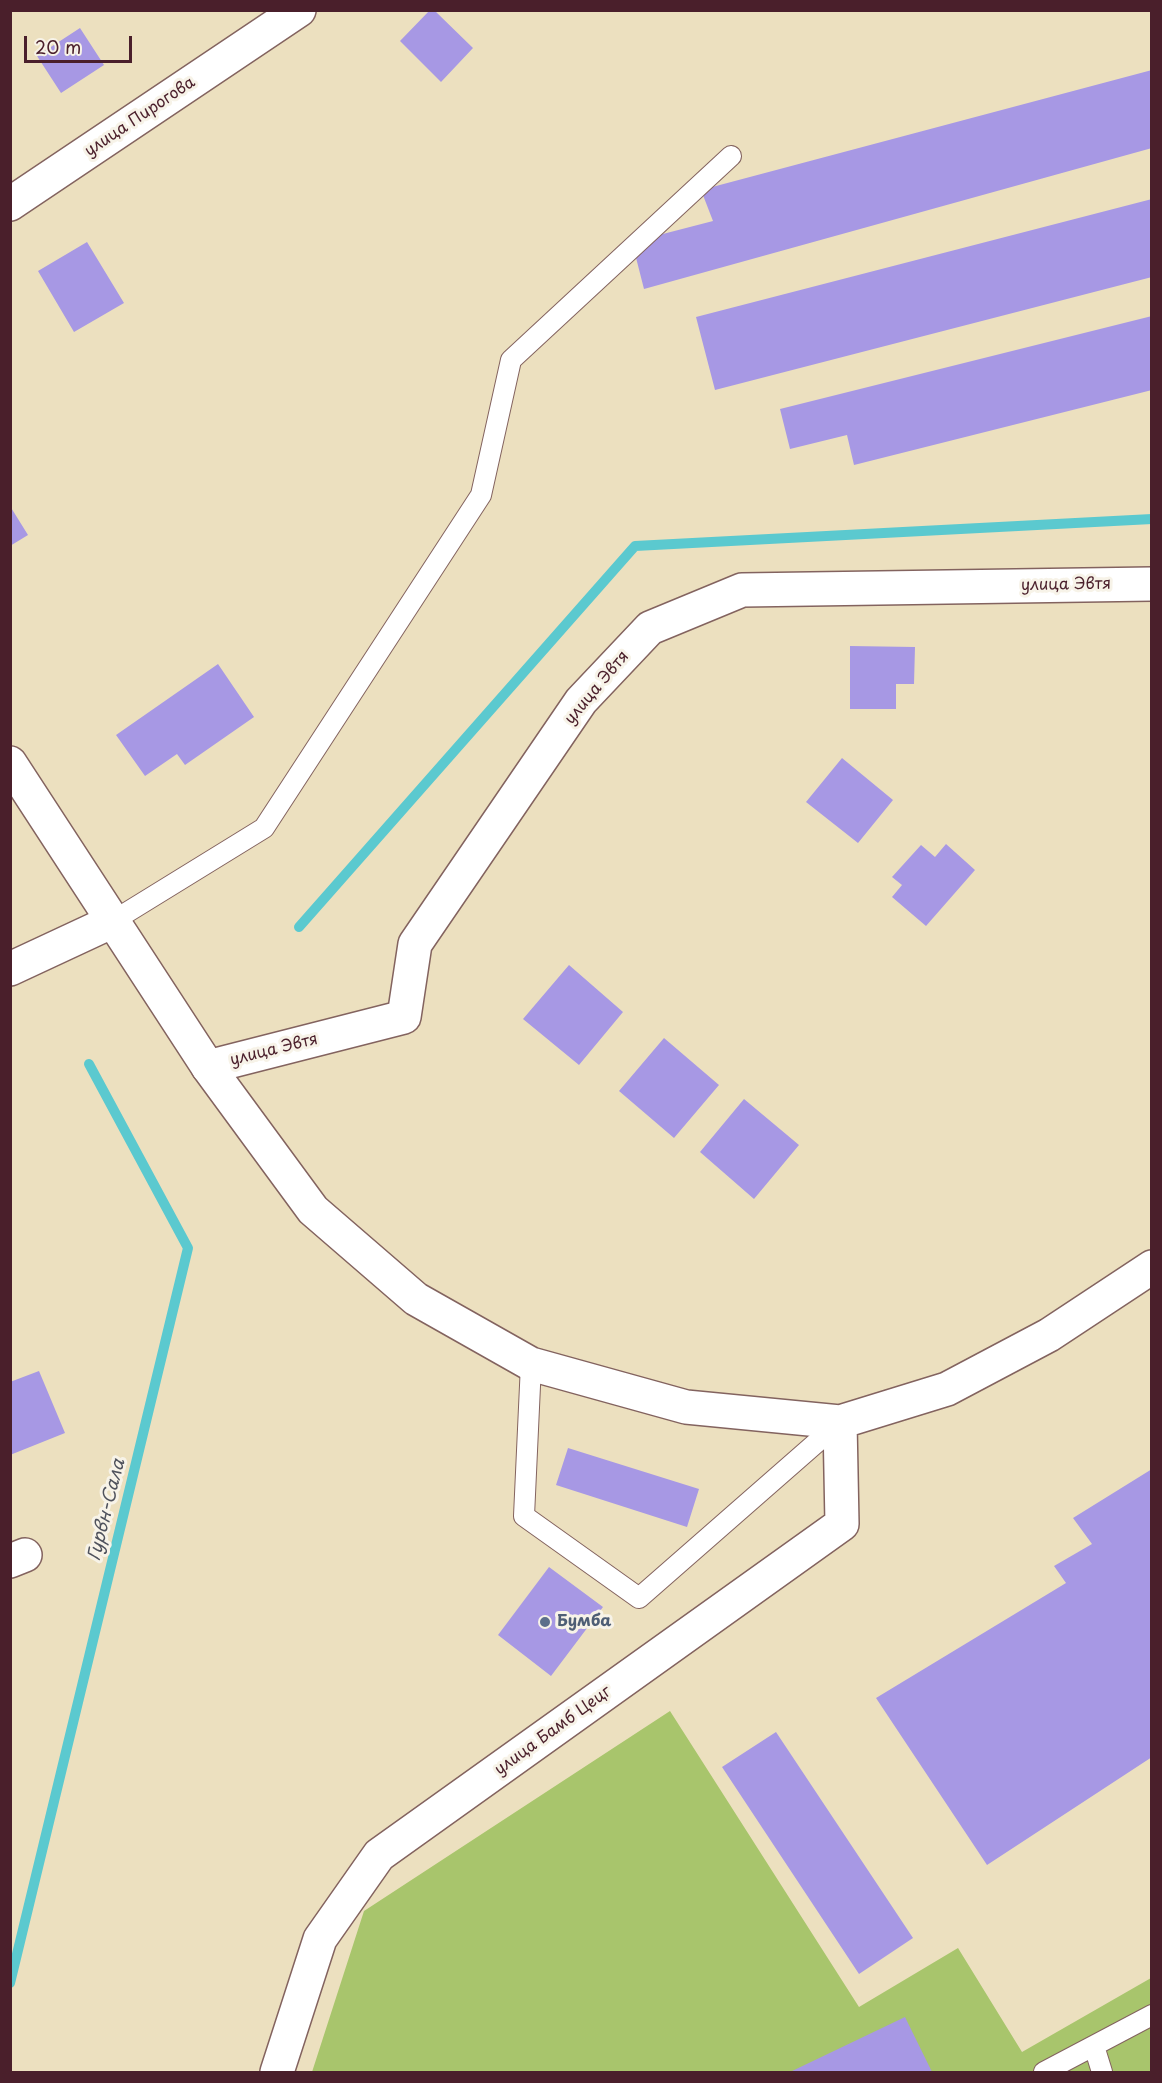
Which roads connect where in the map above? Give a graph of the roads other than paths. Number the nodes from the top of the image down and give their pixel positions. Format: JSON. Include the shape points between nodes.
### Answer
{"nodes":[{"id":1,"x":299,"y":10,"type":"edge"},
{"id":2,"x":731,"y":156,"type":"dead end"},
{"id":3,"x":10,"y":204,"type":"edge"},
{"id":4,"x":1152,"y":584,"type":"edge"},
{"id":5,"x":10,"y":763,"type":"edge"},
{"id":6,"x":113,"y":921,"type":"junction"},
{"id":7,"x":10,"y":969,"type":"edge"},
{"id":8,"x":208,"y":1067,"type":"junction"},
{"id":9,"x":1152,"y":1267,"type":"edge"},
{"id":10,"x":531,"y":1364,"type":"junction"},
{"id":11,"x":840,"y":1422,"type":"junction"},
{"id":12,"x":1152,"y":2015,"type":"edge"},
{"id":13,"x":1094,"y":2046,"type":"junction"},
{"id":14,"x":278,"y":2073,"type":"edge"},
{"id":15,"x":1044,"y":2073,"type":"edge"},
{"id":16,"x":1102,"y":2073,"type":"edge"}],
"edges":[{"from":1,"to":3,"type":"main road","name":"улица Пирогова"},
{"from":2,"to":6,"type":"lane","via":[[511,360],[481,495],[264,828]]},
{"from":4,"to":8,"type":"main road","name":"улица Эвтя","via":[[742,590],[650,628],[581,701],[415,944],[404,1017]]},
{"from":5,"to":6,"type":"main road"},
{"from":6,"to":7,"type":"main road"},
{"from":6,"to":8,"type":"main road"},
{"from":8,"to":10,"type":"main road","via":[[313,1210],[416,1299]]},
{"from":9,"to":11,"type":"main road","via":[[1049,1335],[947,1389]]},
{"from":10,"to":11,"type":"main road","via":[[686,1407]]},
{"from":10,"to":11,"type":"lane","via":[[524,1516],[639,1598]]},
{"from":11,"to":14,"type":"main road","name":"улица Бамб Цецг","via":[[842,1524],[379,1856],[320,1939]]},
{"from":12,"to":13,"type":"lane"},
{"from":13,"to":15,"type":"lane"},
{"from":13,"to":16,"type":"lane"}]}
